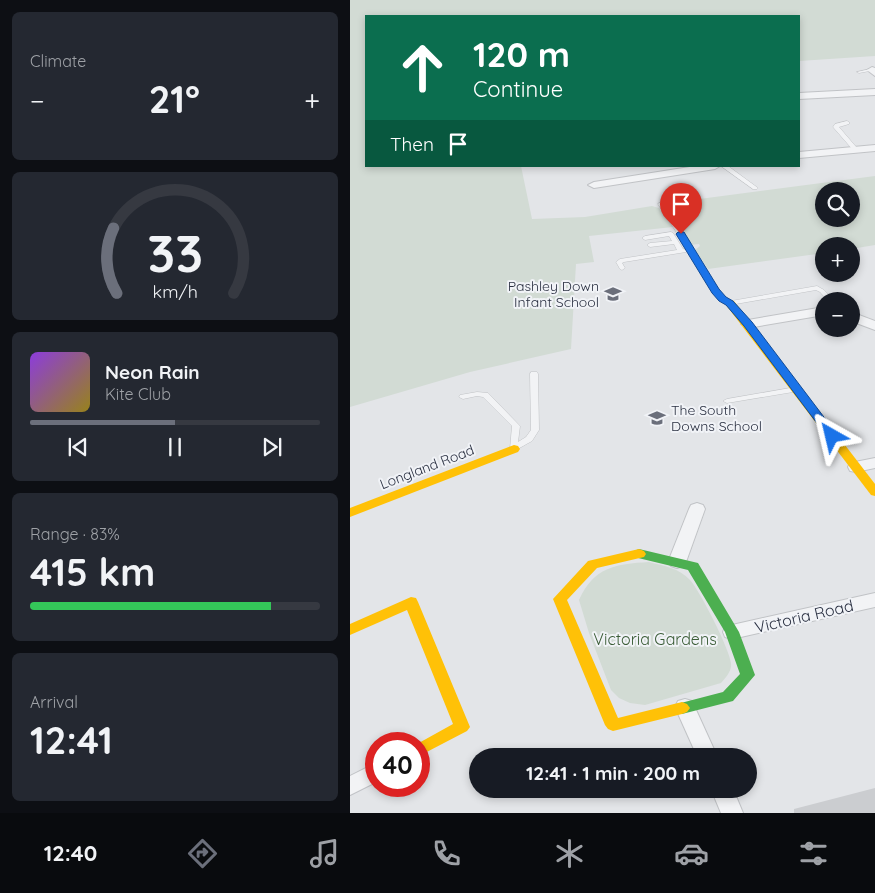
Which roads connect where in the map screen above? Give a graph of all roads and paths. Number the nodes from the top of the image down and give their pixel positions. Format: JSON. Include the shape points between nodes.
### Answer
{"nodes":[{"id":1,"x":874,"y":69,"type":"edge"},
{"id":2,"x":859,"y":72,"type":"dead end"},
{"id":3,"x":875,"y":92,"type":"edge"},
{"id":4,"x":800,"y":96,"type":"edge"},
{"id":5,"x":847,"y":123,"type":"dead end"},
{"id":6,"x":875,"y":148,"type":"edge"},
{"id":7,"x":855,"y":149,"type":"junction"},
{"id":8,"x":800,"y":155,"type":"edge"},
{"id":9,"x":707,"y":167,"type":"edge"},
{"id":10,"x":725,"y":167,"type":"edge"},
{"id":11,"x":585,"y":174,"type":"dead end"},
{"id":12,"x":755,"y":188,"type":"dead end"},
{"id":13,"x":660,"y":204,"type":"dead end"},
{"id":14,"x":645,"y":238,"type":"dead end"},
{"id":15,"x":675,"y":242,"type":"junction"},
{"id":16,"x":650,"y":245,"type":"dead end"},
{"id":17,"x":699,"y":245,"type":"dead end"},
{"id":18,"x":681,"y":251,"type":"junction"},
{"id":19,"x":692,"y":251,"type":"junction"},
{"id":20,"x":622,"y":268,"type":"dead end"},
{"id":21,"x":824,"y":292,"type":"edge"},
{"id":22,"x":730,"y":303,"type":"junction"},
{"id":23,"x":815,"y":313,"type":"edge"},
{"id":24,"x":860,"y":320,"type":"edge"},
{"id":25,"x":748,"y":324,"type":"junction"},
{"id":26,"x":875,"y":326,"type":"edge"},
{"id":27,"x":534,"y":374,"type":"dead end"},
{"id":28,"x":796,"y":389,"type":"junction"},
{"id":29,"x":464,"y":397,"type":"dead end"},
{"id":30,"x":726,"y":401,"type":"dead end"},
{"id":31,"x":514,"y":449,"type":"junction"},
{"id":32,"x":875,"y":463,"type":"edge"},
{"id":33,"x":856,"y":467,"type":"junction"},
{"id":34,"x":875,"y":492,"type":"edge"},
{"id":35,"x":697,"y":508,"type":"dead end"},
{"id":36,"x":350,"y":512,"type":"edge"},
{"id":37,"x":677,"y":562,"type":"junction"},
{"id":38,"x":875,"y":600,"type":"edge"},
{"id":39,"x":350,"y":630,"type":"edge"},
{"id":40,"x":732,"y":632,"type":"junction"},
{"id":41,"x":686,"y":707,"type":"junction"},
{"id":42,"x":430,"y":744,"type":"edge"},
{"id":43,"x":704,"y":748,"type":"edge"},
{"id":44,"x":365,"y":778,"type":"edge"},
{"id":45,"x":350,"y":786,"type":"edge"},
{"id":46,"x":726,"y":798,"type":"edge"},
{"id":47,"x":732,"y":813,"type":"edge"}],
"edges":[{"from":1,"to":2,"type":"lane"},
{"from":3,"to":4,"type":"street"},
{"from":5,"to":7,"type":"lane","via":[[836,127]]},
{"from":6,"to":7,"type":"street"},
{"from":7,"to":8,"type":"street"},
{"from":9,"to":11,"type":"street","via":[[596,187]]},
{"from":10,"to":12,"type":"lane"},
{"from":13,"to":19,"type":"lane"},
{"from":14,"to":15,"type":"lane","via":[[671,234]]},
{"from":15,"to":16,"type":"lane"},
{"from":15,"to":18,"type":"lane"},
{"from":17,"to":19,"type":"lane"},
{"from":18,"to":19,"type":"lane"},
{"from":18,"to":20,"type":"lane","via":[[622,260]]},
{"from":19,"to":22,"type":"lane","via":[[715,291]]},
{"from":21,"to":22,"type":"lane","via":[[812,288]]},
{"from":22,"to":25,"type":"street"},
{"from":23,"to":25,"type":"street"},
{"from":24,"to":26,"type":"street"},
{"from":25,"to":28,"type":"street"},
{"from":27,"to":31,"type":"lane","via":[[535,430],[529,439]]},
{"from":28,"to":30,"type":"lane"},
{"from":28,"to":33,"type":"street"},
{"from":29,"to":31,"type":"lane","via":[[484,395],[516,426]]},
{"from":31,"to":36,"type":"street","name":"Longland Road"},
{"from":32,"to":33,"type":"street"},
{"from":33,"to":34,"type":"street"},
{"from":35,"to":37,"type":"street"},
{"from":37,"to":40,"type":"street","via":[[693,566]]},
{"from":37,"to":41,"type":"street","via":[[638,554],[593,564],[560,600],[613,725]]},
{"from":38,"to":40,"type":"street","name":"Victoria Road"},
{"from":39,"to":42,"type":"street","via":[[411,602],[462,727]]},
{"from":40,"to":41,"type":"street","via":[[748,675],[728,697]]},
{"from":41,"to":43,"type":"street"},
{"from":44,"to":45,"type":"street"},
{"from":46,"to":47,"type":"street"}]}
